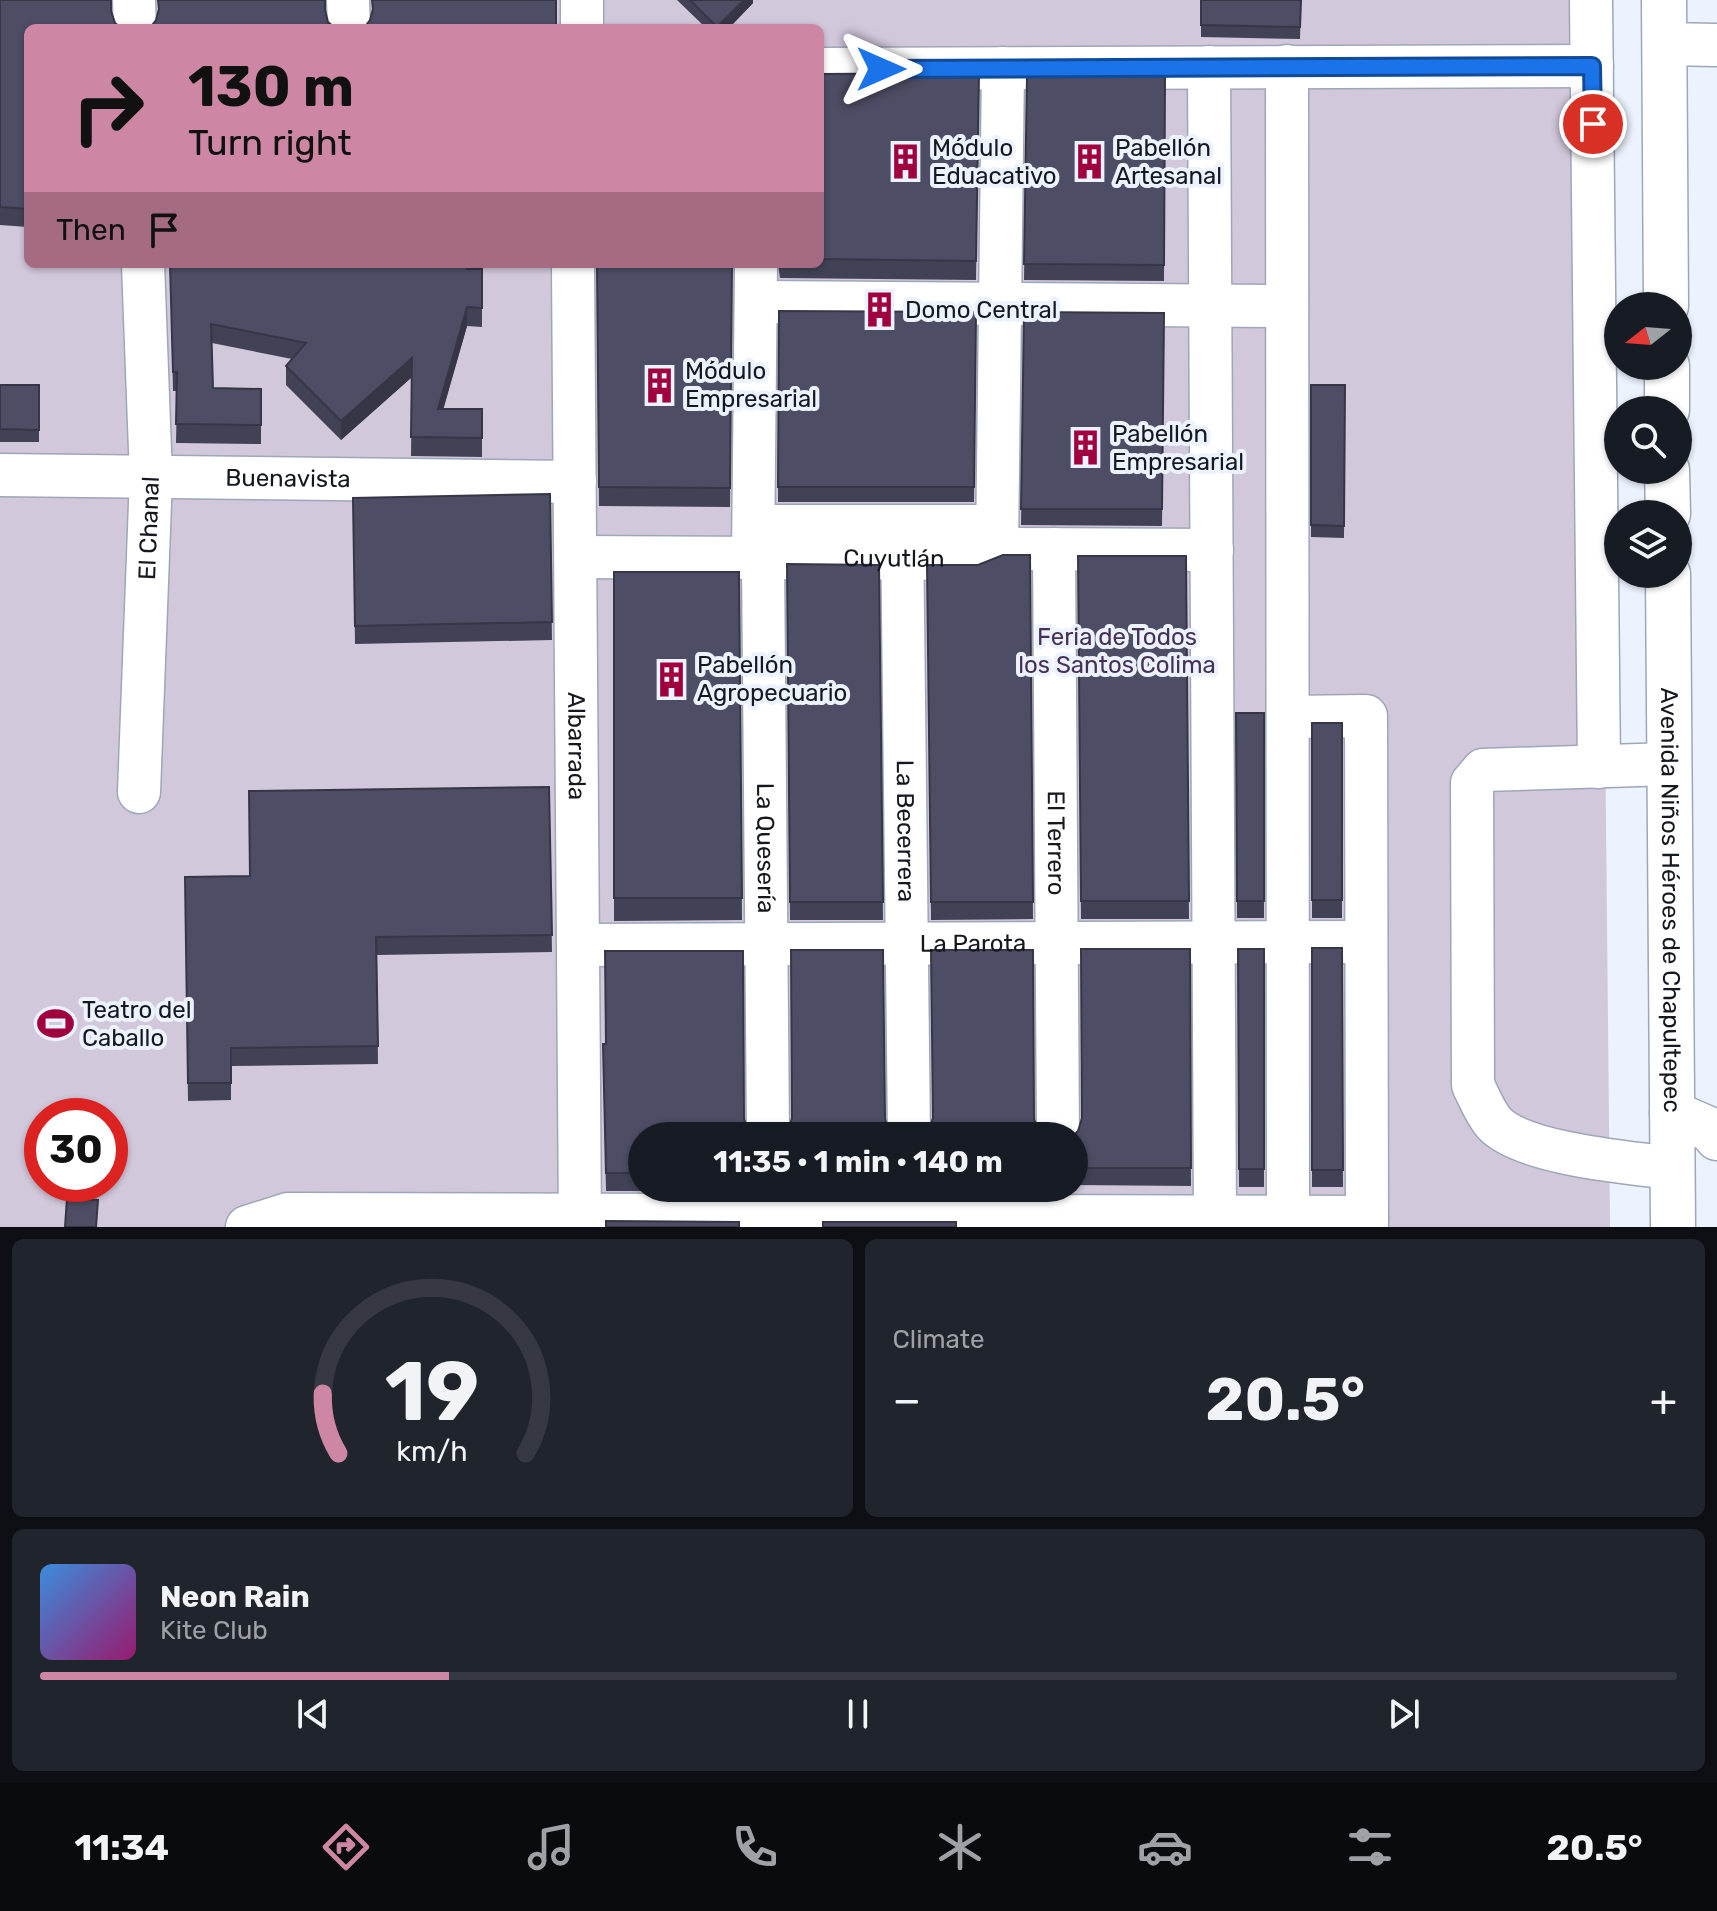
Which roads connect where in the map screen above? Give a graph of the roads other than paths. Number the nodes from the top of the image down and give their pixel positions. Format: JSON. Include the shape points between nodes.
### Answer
{"nodes":[{"id":1,"x":134,"y":0,"type":"edge"},
{"id":2,"x":348,"y":0,"type":"edge"},
{"id":3,"x":582,"y":0,"type":"edge"},
{"id":4,"x":1591,"y":0,"type":"edge"},
{"id":5,"x":1664,"y":0,"type":"edge"},
{"id":6,"x":135,"y":24,"type":"edge"},
{"id":7,"x":349,"y":24,"type":"edge"},
{"id":8,"x":582,"y":24,"type":"edge"},
{"id":9,"x":1664,"y":44,"type":"junction"},
{"id":10,"x":1717,"y":45,"type":"edge"},
{"id":11,"x":1287,"y":66,"type":"junction"},
{"id":12,"x":1592,"y":66,"type":"junction"},
{"id":13,"x":1209,"y":67,"type":"junction"},
{"id":14,"x":1003,"y":68,"type":"junction"},
{"id":15,"x":824,"y":69,"type":"edge"},
{"id":16,"x":143,"y":268,"type":"edge"},
{"id":17,"x":573,"y":268,"type":"edge"},
{"id":18,"x":756,"y":283,"type":"edge"},
{"id":19,"x":1666,"y":292,"type":"edge"},
{"id":20,"x":1000,"y":304,"type":"junction"},
{"id":21,"x":1210,"y":305,"type":"junction"},
{"id":22,"x":1287,"y":306,"type":"junction"},
{"id":23,"x":0,"y":475,"type":"edge"},
{"id":24,"x":151,"y":477,"type":"junction"},
{"id":25,"x":575,"y":482,"type":"junction"},
{"id":26,"x":997,"y":538,"type":"junction"},
{"id":27,"x":902,"y":542,"type":"junction"},
{"id":28,"x":757,"y":547,"type":"junction"},
{"id":29,"x":1054,"y":549,"type":"junction"},
{"id":30,"x":1212,"y":550,"type":"junction"},
{"id":31,"x":576,"y":557,"type":"junction"},
{"id":32,"x":1668,"y":588,"type":"edge"},
{"id":33,"x":1288,"y":717,"type":"junction"},
{"id":34,"x":1670,"y":764,"type":"junction"},
{"id":35,"x":1599,"y":767,"type":"junction"},
{"id":36,"x":139,"y":792,"type":"dead end"},
{"id":37,"x":1366,"y":942,"type":"junction"},
{"id":38,"x":1213,"y":943,"type":"junction"},
{"id":39,"x":1288,"y":943,"type":"junction"},
{"id":40,"x":907,"y":944,"type":"junction"},
{"id":41,"x":1057,"y":944,"type":"junction"},
{"id":42,"x":579,"y":945,"type":"junction"},
{"id":43,"x":766,"y":945,"type":"junction"},
{"id":44,"x":1672,"y":1113,"type":"junction"},
{"id":45,"x":768,"y":1122,"type":"edge"},
{"id":46,"x":909,"y":1122,"type":"edge"},
{"id":47,"x":1058,"y":1122,"type":"edge"},
{"id":48,"x":1717,"y":1138,"type":"edge"},
{"id":49,"x":1673,"y":1168,"type":"junction"},
{"id":50,"x":910,"y":1202,"type":"edge"},
{"id":51,"x":1059,"y":1202,"type":"edge"},
{"id":52,"x":769,"y":1210,"type":"edge"},
{"id":53,"x":1215,"y":1217,"type":"junction"},
{"id":54,"x":1288,"y":1217,"type":"junction"},
{"id":55,"x":580,"y":1221,"type":"edge"},
{"id":56,"x":1367,"y":1222,"type":"edge"},
{"id":57,"x":247,"y":1227,"type":"edge"},
{"id":58,"x":1673,"y":1227,"type":"edge"}],
"edges":[{"from":1,"to":6,"type":"street"},
{"from":2,"to":7,"type":"street"},
{"from":3,"to":8,"type":"street"},
{"from":4,"to":12,"type":"street"},
{"from":5,"to":9,"type":"main road"},
{"from":9,"to":10,"type":"street"},
{"from":9,"to":19,"type":"main road"},
{"from":11,"to":12,"type":"street"},
{"from":11,"to":13,"type":"street"},
{"from":11,"to":22,"type":"street"},
{"from":12,"to":35,"type":"street"},
{"from":13,"to":14,"type":"street"},
{"from":13,"to":21,"type":"street"},
{"from":14,"to":15,"type":"street"},
{"from":14,"to":20,"type":"street"},
{"from":16,"to":24,"type":"street","name":"El Chanal"},
{"from":17,"to":25,"type":"street","name":"Albarrada"},
{"from":18,"to":20,"type":"street"},
{"from":18,"to":28,"type":"street","name":"La Quesería"},
{"from":20,"to":21,"type":"street"},
{"from":20,"to":26,"type":"street"},
{"from":21,"to":22,"type":"street"},
{"from":21,"to":30,"type":"street"},
{"from":22,"to":33,"type":"street"},
{"from":23,"to":24,"type":"street","name":"Buenavista"},
{"from":24,"to":25,"type":"street","name":"Buenavista"},
{"from":24,"to":36,"type":"street","name":"El Chanal"},
{"from":25,"to":31,"type":"street","name":"Albarrada"},
{"from":26,"to":27,"type":"street","name":"Cuyutlán","via":[[978,559]]},
{"from":26,"to":29,"type":"street","name":"Cuyutlán"},
{"from":27,"to":28,"type":"street","name":"Cuyutlán"},
{"from":27,"to":40,"type":"street","name":"La Becerrera"},
{"from":28,"to":31,"type":"street","name":"Cuyutlán"},
{"from":28,"to":43,"type":"street","name":"La Quesería"},
{"from":29,"to":30,"type":"street","name":"Cuyutlán"},
{"from":29,"to":41,"type":"street","name":"El Terrero"},
{"from":30,"to":38,"type":"street"},
{"from":31,"to":42,"type":"street","name":"Albarrada"},
{"from":32,"to":34,"type":"main road","name":"Avenida Niños Héroes de Chapultepec"},
{"from":33,"to":37,"type":"street","via":[[1366,716]]},
{"from":33,"to":39,"type":"street"},
{"from":34,"to":35,"type":"street"},
{"from":34,"to":44,"type":"main road","name":"Avenida Niños Héroes de Chapultepec"},
{"from":35,"to":49,"type":"street","via":[[1483,770],[1472,783],[1473,1085],[1495,1124],[1535,1147]]},
{"from":37,"to":39,"type":"street","name":"La Parota"},
{"from":37,"to":56,"type":"street"},
{"from":38,"to":39,"type":"street","name":"La Parota"},
{"from":38,"to":41,"type":"street","name":"La Parota"},
{"from":38,"to":53,"type":"street"},
{"from":39,"to":54,"type":"street"},
{"from":40,"to":41,"type":"street","name":"La Parota"},
{"from":40,"to":43,"type":"street","name":"La Parota"},
{"from":40,"to":46,"type":"street","name":"La Becerrera"},
{"from":41,"to":47,"type":"street","name":"El Terrero"},
{"from":42,"to":43,"type":"street","name":"La Parota"},
{"from":42,"to":55,"type":"street","name":"Albarrada"},
{"from":43,"to":45,"type":"street","name":"La Quesería"},
{"from":44,"to":48,"type":"main road","via":[[1711,1130]]},
{"from":44,"to":49,"type":"main road","name":"Avenida Niños Héroes de Chapultepec"},
{"from":49,"to":58,"type":"main road","name":"Avenida Niños Héroes de Chapultepec"},
{"from":50,"to":52,"type":"street"},
{"from":51,"to":53,"type":"street"},
{"from":52,"to":55,"type":"street"},
{"from":53,"to":54,"type":"street"},
{"from":54,"to":56,"type":"street"},
{"from":55,"to":57,"type":"street","via":[[288,1214]]}]}
